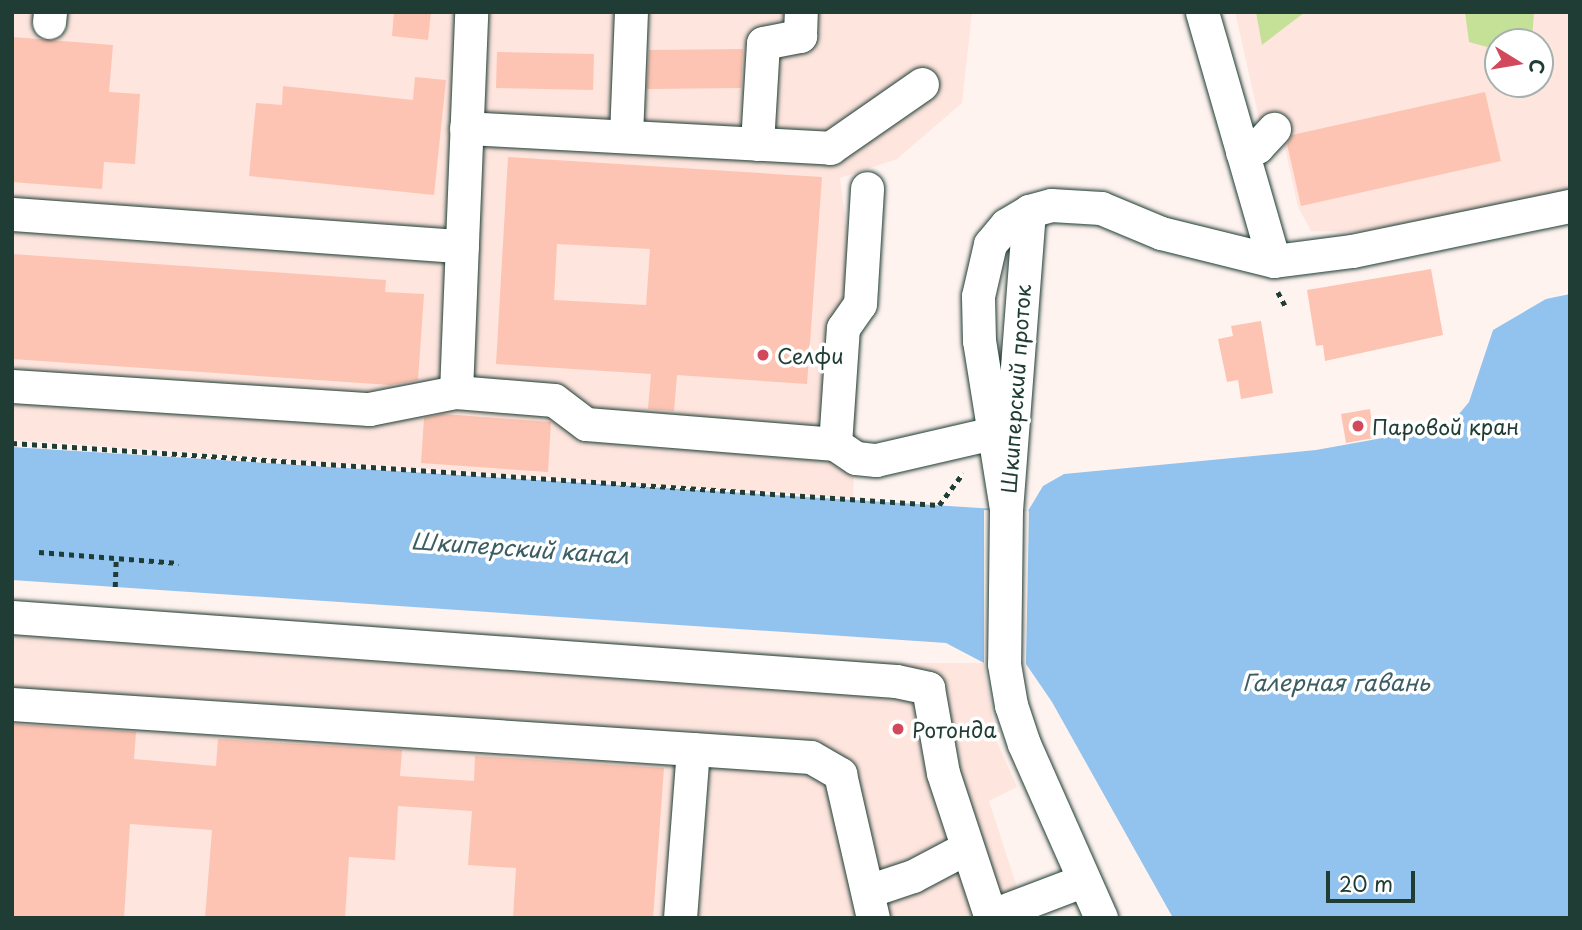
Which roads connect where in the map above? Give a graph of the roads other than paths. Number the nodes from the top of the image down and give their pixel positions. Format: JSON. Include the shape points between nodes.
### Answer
{"nodes":[{"id":1,"x":471,"y":12,"type":"edge"},
{"id":2,"x":631,"y":12,"type":"edge"},
{"id":3,"x":801,"y":12,"type":"edge"},
{"id":4,"x":1202,"y":12,"type":"edge"},
{"id":5,"x":922,"y":84,"type":"dead end"},
{"id":6,"x":466,"y":128,"type":"junction"},
{"id":7,"x":1274,"y":129,"type":"dead end"},
{"id":8,"x":626,"y":136,"type":"junction"},
{"id":9,"x":757,"y":144,"type":"junction"},
{"id":10,"x":1242,"y":152,"type":"junction"},
{"id":11,"x":867,"y":188,"type":"dead end"},
{"id":12,"x":1570,"y":206,"type":"edge"},
{"id":13,"x":1029,"y":211,"type":"junction"},
{"id":14,"x":12,"y":214,"type":"edge"},
{"id":15,"x":462,"y":246,"type":"junction"},
{"id":16,"x":1276,"y":276,"type":"junction"},
{"id":17,"x":12,"y":386,"type":"edge"},
{"id":18,"x":456,"y":392,"type":"junction"},
{"id":19,"x":993,"y":433,"type":"junction"},
{"id":20,"x":835,"y":444,"type":"junction"},
{"id":21,"x":1006,"y":509,"type":"junction"},
{"id":22,"x":12,"y":617,"type":"edge"},
{"id":23,"x":12,"y":704,"type":"edge"},
{"id":24,"x":693,"y":749,"type":"junction"},
{"id":25,"x":966,"y":848,"type":"junction"},
{"id":26,"x":1082,"y":881,"type":"junction"},
{"id":27,"x":871,"y":904,"type":"edge"},
{"id":28,"x":991,"y":917,"type":"edge"},
{"id":29,"x":680,"y":918,"type":"edge"},
{"id":30,"x":1101,"y":918,"type":"edge"}],
"edges":[{"from":1,"to":6,"type":"street"},
{"from":2,"to":8,"type":"street"},
{"from":3,"to":9,"type":"street","via":[[800,36],[763,43]]},
{"from":4,"to":10,"type":"street"},
{"from":5,"to":9,"type":"street","via":[[830,148]]},
{"from":6,"to":8,"type":"street"},
{"from":6,"to":15,"type":"street"},
{"from":7,"to":10,"type":"street","via":[[1257,148]]},
{"from":8,"to":9,"type":"street"},
{"from":10,"to":16,"type":"street"},
{"from":11,"to":20,"type":"street","via":[[860,304],[843,328]]},
{"from":12,"to":16,"type":"street","via":[[1352,251]]},
{"from":13,"to":16,"type":"street","via":[[1051,205],[1101,208]]},
{"from":13,"to":19,"type":"street","name":"Шкиперский проток","via":[[1006,225],[989,244],[978,296],[979,341]]},
{"from":13,"to":21,"type":"street","name":"Шкиперский проток"},
{"from":14,"to":15,"type":"street"},
{"from":15,"to":18,"type":"street"},
{"from":17,"to":18,"type":"street","via":[[369,409]]},
{"from":18,"to":20,"type":"street","via":[[554,400],[586,424]]},
{"from":19,"to":20,"type":"street","via":[[876,460],[856,458]]},
{"from":19,"to":21,"type":"street","name":"Шкиперский проток"},
{"from":21,"to":26,"type":"street","via":[[1004,664],[1011,705]]},
{"from":22,"to":25,"type":"street","via":[[896,681],[928,688],[943,773]]},
{"from":23,"to":24,"type":"street"},
{"from":24,"to":27,"type":"street","via":[[811,757],[840,774]]},
{"from":24,"to":29,"type":"street"},
{"from":25,"to":27,"type":"street"},
{"from":25,"to":28,"type":"street"},
{"from":26,"to":28,"type":"street"},
{"from":26,"to":30,"type":"street"}]}
